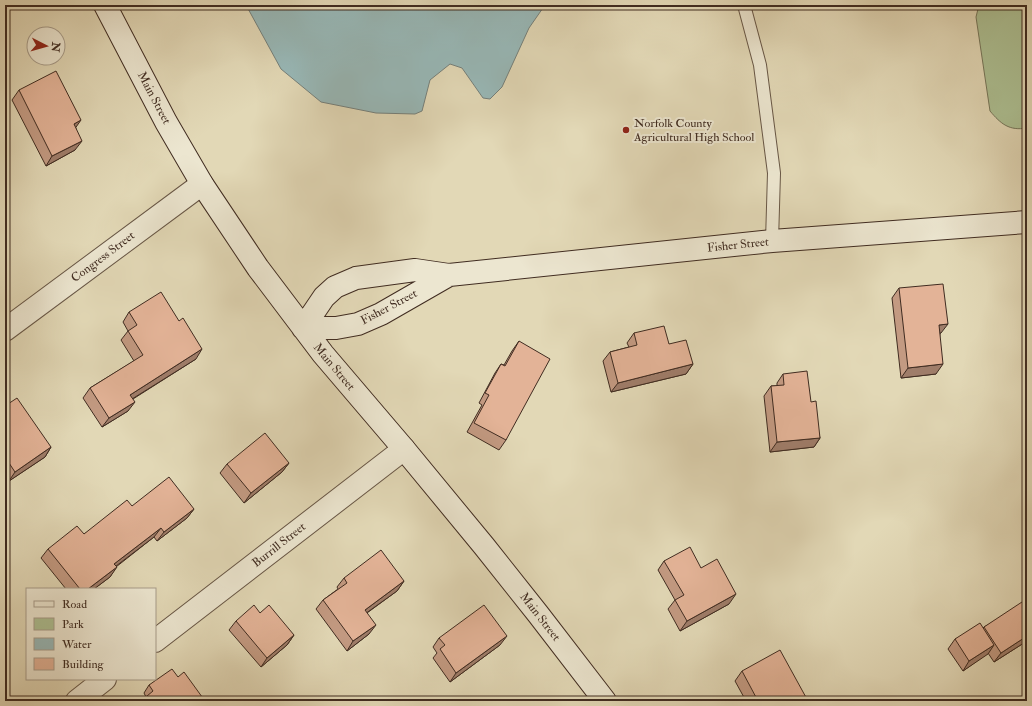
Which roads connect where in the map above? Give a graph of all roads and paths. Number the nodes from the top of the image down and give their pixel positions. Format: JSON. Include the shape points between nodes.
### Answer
{"nodes":[{"id":1,"x":105,"y":5,"type":"edge"},
{"id":2,"x":744,"y":5,"type":"edge"},
{"id":3,"x":202,"y":184,"type":"junction"},
{"id":4,"x":1027,"y":222,"type":"edge"},
{"id":5,"x":772,"y":241,"type":"junction"},
{"id":6,"x":449,"y":275,"type":"junction"},
{"id":7,"x":303,"y":328,"type":"junction"},
{"id":8,"x":5,"y":330,"type":"edge"},
{"id":9,"x":404,"y":449,"type":"junction"},
{"id":10,"x":156,"y":640,"type":"edge"},
{"id":11,"x":104,"y":680,"type":"edge"},
{"id":12,"x":76,"y":701,"type":"edge"},
{"id":13,"x":604,"y":701,"type":"edge"}],
"edges":[{"from":1,"to":3,"type":"main road","name":"Main Street","via":[[166,122]]},
{"from":2,"to":5,"type":"lane","via":[[760,65],[774,173]]},
{"from":3,"to":7,"type":"main road","name":"Main Street","via":[[258,268]]},
{"from":3,"to":8,"type":"main road","name":"Congress Street"},
{"from":4,"to":5,"type":"main road","name":"Fisher Street"},
{"from":5,"to":6,"type":"main road","name":"Fisher Street"},
{"from":6,"to":7,"type":"main road","name":"Fisher Street","via":[[358,324],[336,328]]},
{"from":6,"to":7,"type":"main road","name":"Fisher Street","via":[[415,270],[356,278],[335,288],[324,297]]},
{"from":7,"to":9,"type":"main road","name":"Main Street"},
{"from":9,"to":10,"type":"main road","name":"Burrill Street"},
{"from":9,"to":13,"type":"main road","name":"Main Street","via":[[534,608]]},
{"from":11,"to":12,"type":"main road"}]}
